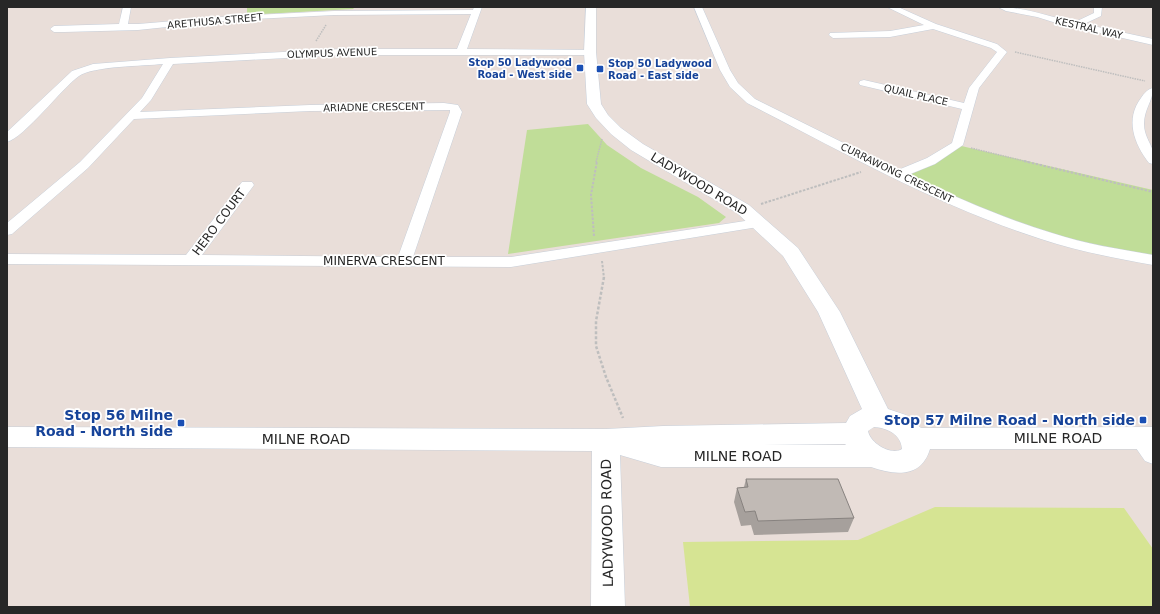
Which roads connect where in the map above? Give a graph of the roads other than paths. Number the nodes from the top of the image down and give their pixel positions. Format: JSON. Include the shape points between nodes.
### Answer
{"nodes":[{"id":1,"x":127,"y":7,"type":"edge"},
{"id":2,"x":591,"y":7,"type":"edge"},
{"id":3,"x":698,"y":7,"type":"edge"},
{"id":4,"x":891,"y":7,"type":"edge"},
{"id":5,"x":1002,"y":7,"type":"edge"},
{"id":6,"x":1098,"y":7,"type":"edge"},
{"id":7,"x":362,"y":10,"type":"edge"},
{"id":8,"x":477,"y":10,"type":"edge"},
{"id":9,"x":1076,"y":25,"type":"junction"},
{"id":10,"x":122,"y":26,"type":"junction"},
{"id":11,"x":933,"y":26,"type":"junction"},
{"id":12,"x":54,"y":29,"type":"dead end"},
{"id":13,"x":833,"y":35,"type":"dead end"},
{"id":14,"x":1153,"y":42,"type":"edge"},
{"id":15,"x":462,"y":52,"type":"junction"},
{"id":16,"x":590,"y":52,"type":"junction"},
{"id":17,"x":170,"y":61,"type":"junction"},
{"id":18,"x":864,"y":83,"type":"dead end"},
{"id":19,"x":1153,"y":91,"type":"edge"},
{"id":20,"x":968,"y":107,"type":"junction"},
{"id":21,"x":131,"y":116,"type":"junction"},
{"id":22,"x":7,"y":138,"type":"edge"},
{"id":23,"x":1153,"y":160,"type":"edge"},
{"id":24,"x":898,"y":175,"type":"junction"},
{"id":25,"x":247,"y":185,"type":"dead end"},
{"id":26,"x":758,"y":223,"type":"junction"},
{"id":27,"x":7,"y":231,"type":"edge"},
{"id":28,"x":7,"y":259,"type":"edge"},
{"id":29,"x":191,"y":260,"type":"junction"},
{"id":30,"x":1153,"y":260,"type":"edge"},
{"id":31,"x":404,"y":261,"type":"junction"},
{"id":32,"x":879,"y":417,"type":"junction"},
{"id":33,"x":614,"y":429,"type":"junction"},
{"id":34,"x":854,"y":433,"type":"junction"},
{"id":35,"x":7,"y":437,"type":"edge"},
{"id":36,"x":914,"y":439,"type":"junction"},
{"id":37,"x":1148,"y":444,"type":"edge"},
{"id":38,"x":872,"y":456,"type":"junction"},
{"id":39,"x":608,"y":607,"type":"edge"}],
"edges":[{"from":1,"to":10,"type":"street"},
{"from":2,"to":16,"type":"street","name":"LADYWOOD ROAD"},
{"from":3,"to":24,"type":"street","name":"CURRAWONG CRESCENT","via":[[728,75],[734,85],[751,101]]},
{"from":4,"to":11,"type":"street"},
{"from":5,"to":9,"type":"street","name":"KESTRAL WAY"},
{"from":6,"to":9,"type":"street","via":[[1098,14]]},
{"from":7,"to":8,"type":"street","name":"ARETHUSA STREET"},
{"from":7,"to":10,"type":"street","name":"ARETHUSA STREET","via":[[334,13],[235,14],[138,27]]},
{"from":8,"to":15,"type":"street"},
{"from":9,"to":14,"type":"street","name":"KESTRAL WAY"},
{"from":10,"to":12,"type":"street","name":"ARETHUSA STREET"},
{"from":11,"to":13,"type":"street","via":[[890,34]]},
{"from":11,"to":20,"type":"street","via":[[1002,52],[974,88]]},
{"from":15,"to":16,"type":"street","name":"OLYMPUS AVENUE"},
{"from":15,"to":17,"type":"street","name":"OLYMPUS AVENUE","via":[[307,53]]},
{"from":16,"to":26,"type":"street","name":"LADYWOOD ROAD","via":[[594,104],[616,131],[637,147],[743,210]]},
{"from":17,"to":21,"type":"street","via":[[146,100]]},
{"from":17,"to":22,"type":"street","name":"OLYMPUS AVENUE","via":[[93,67],[76,73]]},
{"from":18,"to":20,"type":"street","name":"QUAIL PLACE"},
{"from":19,"to":23,"type":"street","via":[[1143,103],[1137,128],[1146,152]]},
{"from":20,"to":24,"type":"street","via":[[957,145]]},
{"from":21,"to":27,"type":"street","via":[[72,178]]},
{"from":21,"to":31,"type":"street","name":"ARIADNE CRESCENT","via":[[310,108],[454,107],[456,112]]},
{"from":24,"to":30,"type":"street","name":"CURRAWONG CRESCENT","via":[[982,214],[1025,230],[1082,247]]},
{"from":25,"to":29,"type":"street","name":"HERO COURT"},
{"from":26,"to":31,"type":"street","name":"MINERVA CRESCENT","via":[[511,262]]},
{"from":26,"to":32,"type":"street","name":"LADYWOOD ROAD","via":[[791,252],[830,312]]},
{"from":28,"to":29,"type":"street","name":"MINERVA CRESCENT"},
{"from":29,"to":31,"type":"street","name":"MINERVA CRESCENT"},
{"from":32,"to":34,"type":"street","via":[[862,420]]},
{"from":32,"to":36,"type":"street","via":[[906,428]]},
{"from":33,"to":34,"type":"street","name":"MILNE ROAD","via":[[663,436]]},
{"from":33,"to":35,"type":"street","name":"MILNE ROAD"},
{"from":33,"to":38,"type":"street","name":"MILNE ROAD","via":[[661,456]]},
{"from":33,"to":39,"type":"street","name":"LADYWOOD ROAD"},
{"from":34,"to":38,"type":"street","via":[[863,450]]},
{"from":36,"to":37,"type":"street","name":"MILNE ROAD"},
{"from":36,"to":38,"type":"street","via":[[917,446],[916,454],[908,460],[899,463]]}]}
